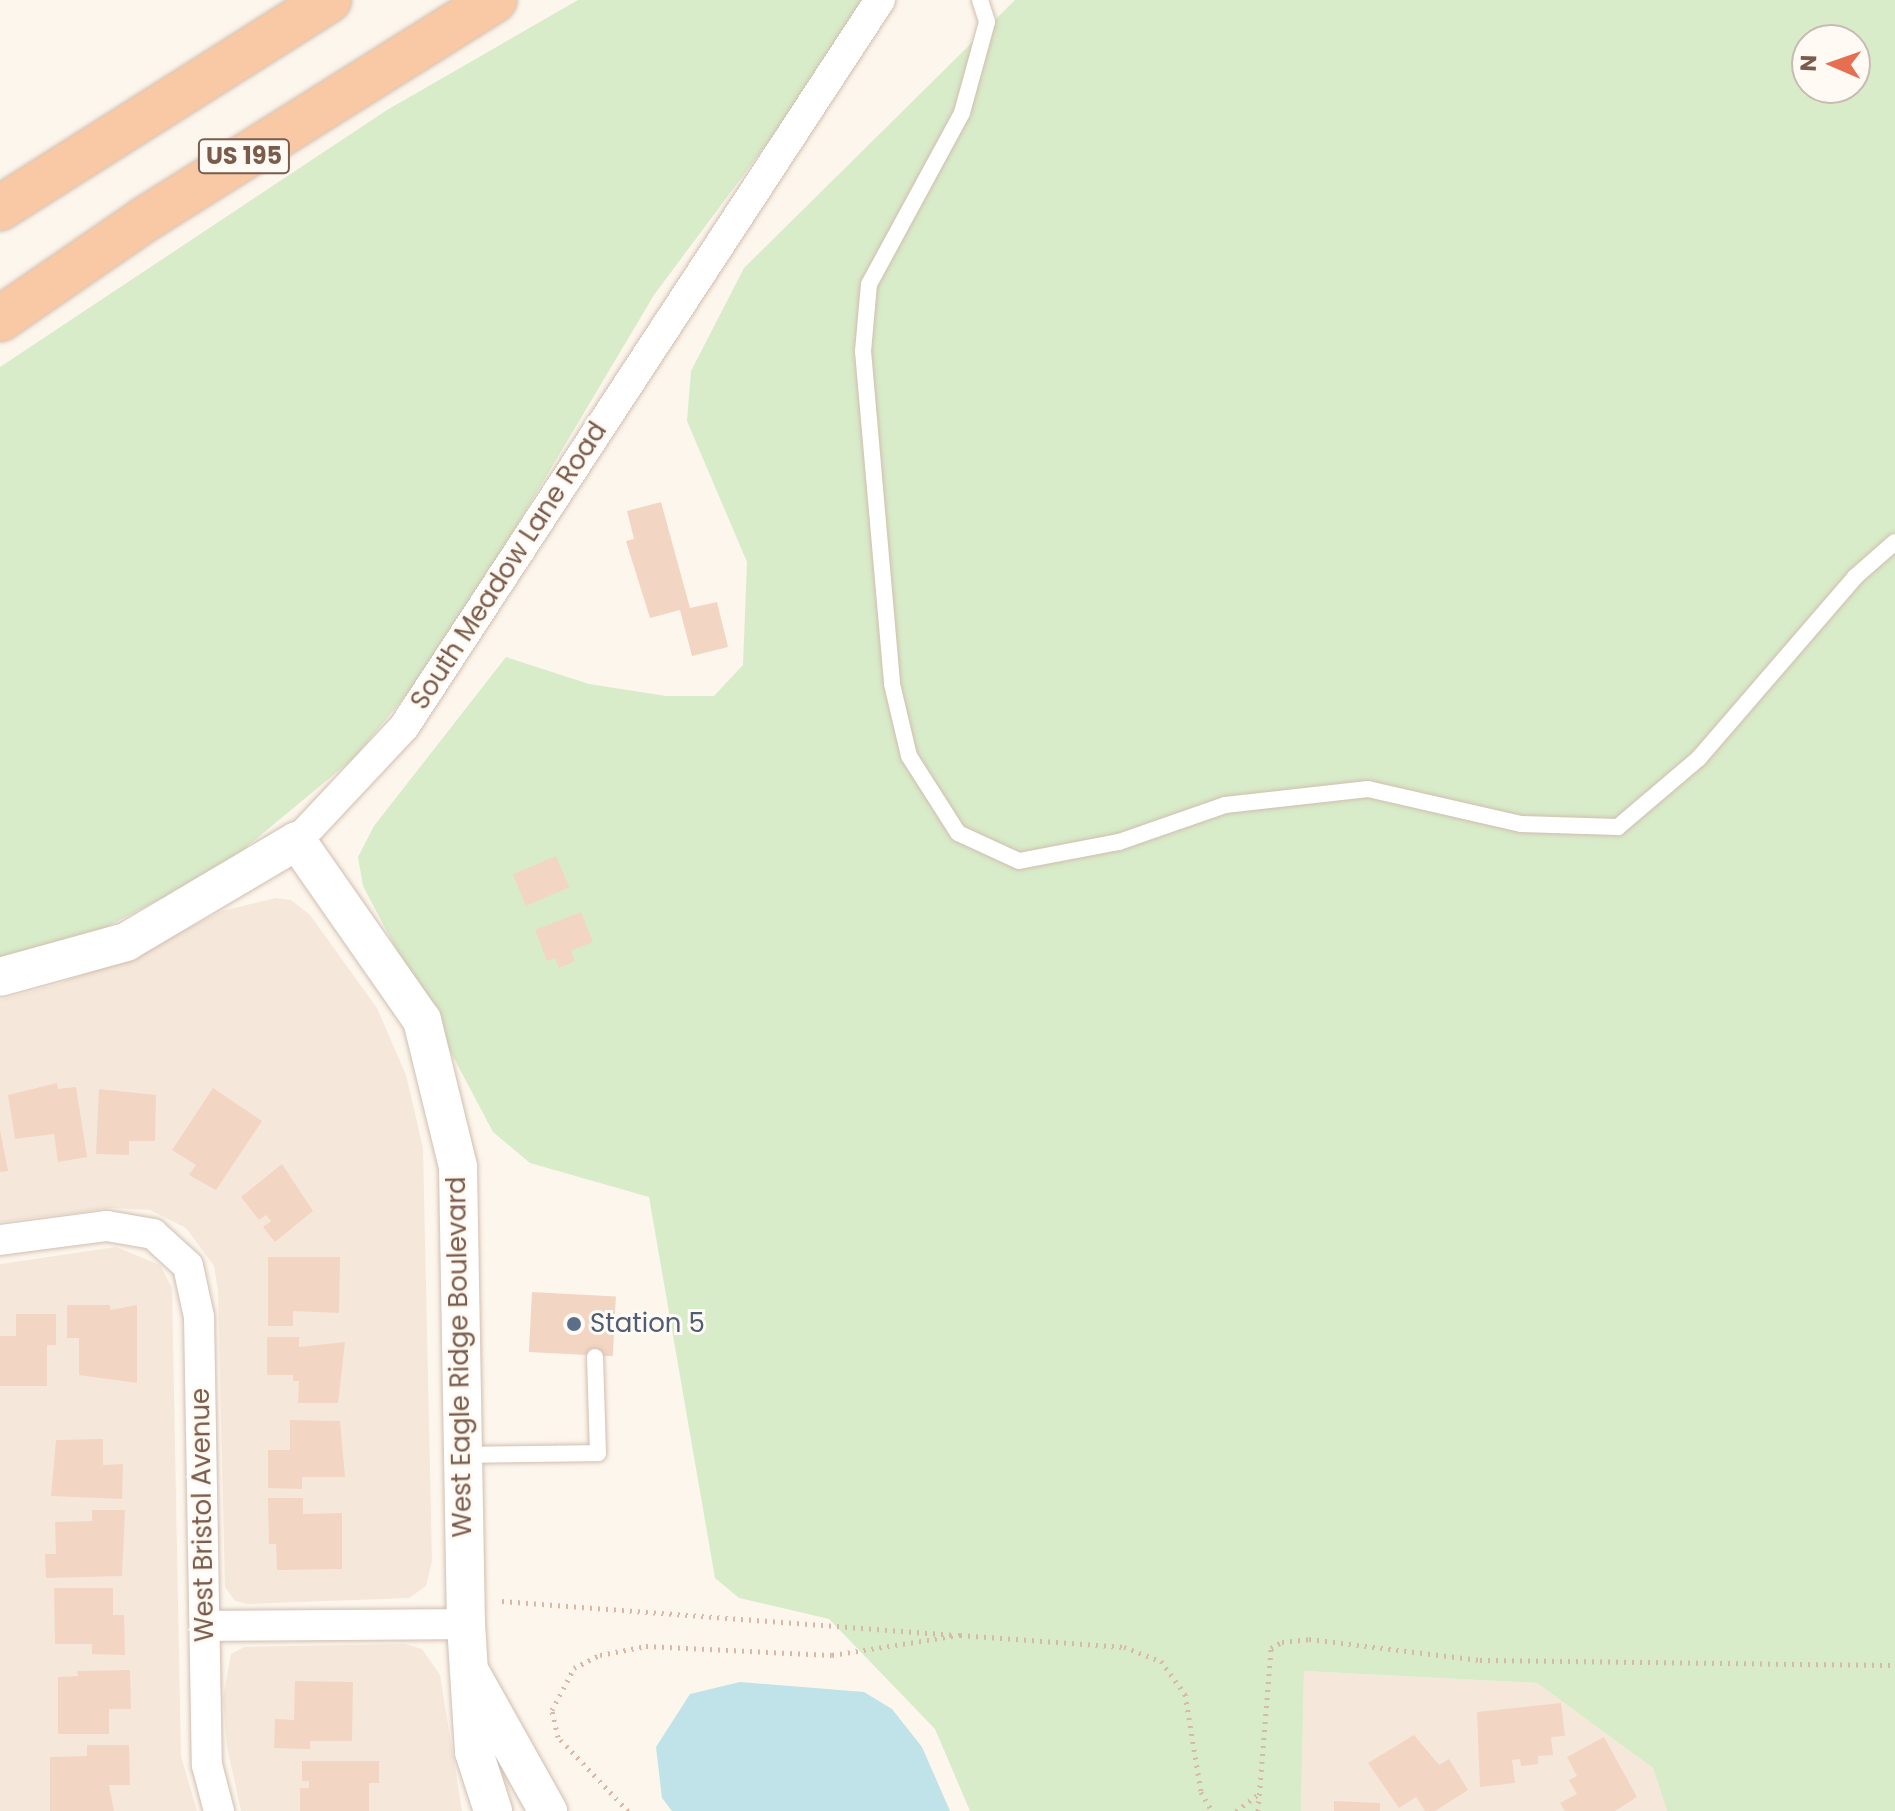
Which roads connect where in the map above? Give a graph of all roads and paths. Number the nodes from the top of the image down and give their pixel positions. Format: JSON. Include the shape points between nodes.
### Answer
{"nodes":[{"id":1,"x":329,"y":0,"type":"edge"},
{"id":2,"x":494,"y":0,"type":"edge"},
{"id":3,"x":880,"y":0,"type":"edge"},
{"id":4,"x":980,"y":0,"type":"edge"},
{"id":5,"x":0,"y":208,"type":"edge"},
{"id":6,"x":0,"y":319,"type":"edge"},
{"id":7,"x":1895,"y":542,"type":"edge"},
{"id":8,"x":297,"y":841,"type":"junction"},
{"id":9,"x":0,"y":977,"type":"edge"},
{"id":10,"x":0,"y":1240,"type":"edge"},
{"id":11,"x":595,"y":1357,"type":"dead end"},
{"id":12,"x":461,"y":1455,"type":"junction"},
{"id":13,"x":502,"y":1601,"type":"dead end"},
{"id":14,"x":466,"y":1624,"type":"junction"},
{"id":15,"x":205,"y":1626,"type":"junction"},
{"id":16,"x":960,"y":1635,"type":"junction"},
{"id":17,"x":1895,"y":1665,"type":"edge"},
{"id":18,"x":472,"y":1677,"type":"junction"},
{"id":19,"x":1257,"y":1795,"type":"junction"},
{"id":20,"x":219,"y":1811,"type":"edge"},
{"id":21,"x":493,"y":1811,"type":"edge"},
{"id":22,"x":548,"y":1811,"type":"edge"},
{"id":23,"x":628,"y":1811,"type":"edge"},
{"id":24,"x":1212,"y":1811,"type":"edge"},
{"id":25,"x":1236,"y":1811,"type":"edge"},
{"id":26,"x":1258,"y":1811,"type":"edge"}],
"edges":[{"from":1,"to":5,"type":"highway"},
{"from":2,"to":6,"type":"highway","number":"US 195","via":[[147,218]]},
{"from":3,"to":8,"type":"street","name":"South Meadow Lane Road","via":[[404,727]]},
{"from":4,"to":7,"type":"lane","via":[[987,22],[962,113],[869,284],[863,351],[892,684],[909,756],[958,833],[1019,861],[1119,842],[1225,805],[1368,789],[1521,824],[1618,827],[1699,758],[1855,577]]},
{"from":8,"to":9,"type":"street","name":"South Meadow Lane Road","via":[[126,942]]},
{"from":8,"to":12,"type":"street","name":"West Eagle Ridge Boulevard","via":[[422,1020],[458,1167]]},
{"from":10,"to":15,"type":"street","name":"West Bristol Avenue","via":[[107,1226],[153,1234],[188,1266],[199,1317]]},
{"from":11,"to":12,"type":"lane","via":[[598,1453]]},
{"from":12,"to":14,"type":"street","name":"West Eagle Ridge Boulevard"},
{"from":13,"to":16,"type":"path"},
{"from":14,"to":15,"type":"street"},
{"from":14,"to":18,"type":"street","name":"West Eagle Ridge Boulevard"},
{"from":15,"to":20,"type":"street","name":"West Bristol Avenue","via":[[207,1765]]},
{"from":16,"to":23,"type":"path","via":[[832,1655],[646,1646],[600,1655],[574,1668],[554,1702],[558,1737]]},
{"from":16,"to":24,"type":"path","via":[[1124,1647],[1161,1661],[1185,1694],[1201,1792]]},
{"from":17,"to":19,"type":"path","via":[[1480,1660],[1309,1639],[1282,1642],[1271,1648]]},
{"from":18,"to":21,"type":"street","name":"West Eagle Ridge Boulevard","via":[[474,1752]]},
{"from":18,"to":22,"type":"street","name":"West Eagle Ridge Boulevard"},
{"from":19,"to":25,"type":"path"},
{"from":19,"to":26,"type":"path"}]}
